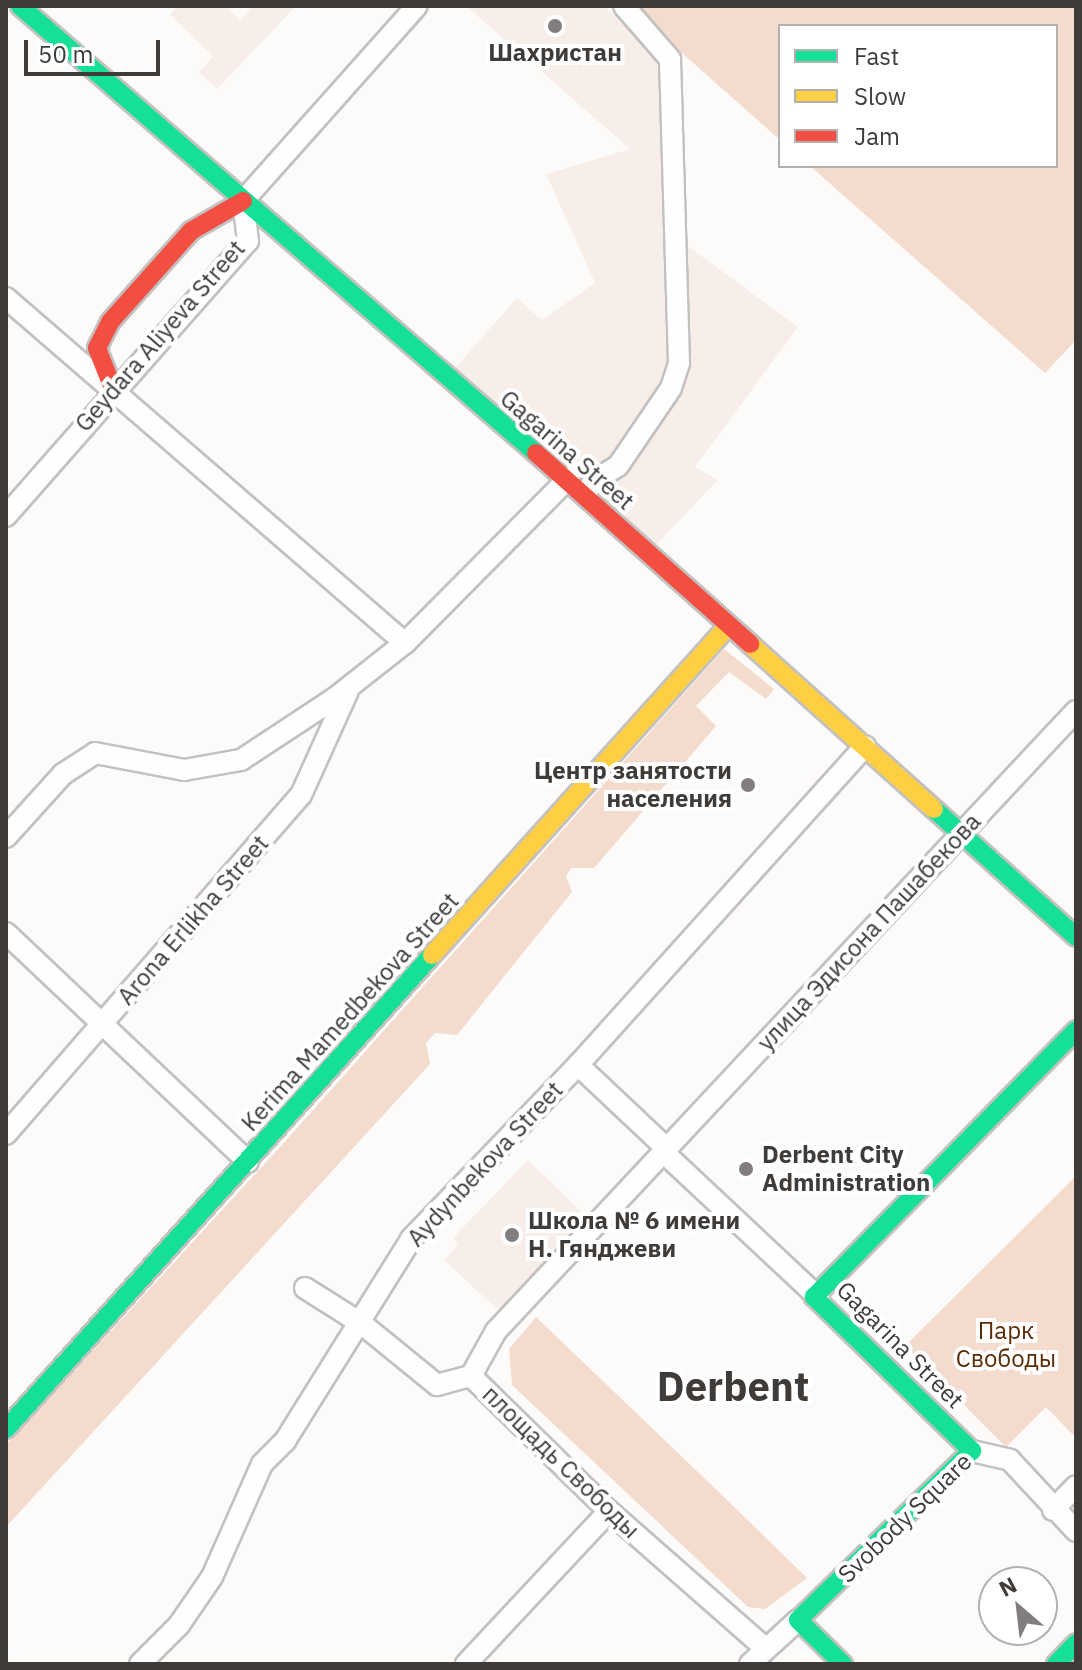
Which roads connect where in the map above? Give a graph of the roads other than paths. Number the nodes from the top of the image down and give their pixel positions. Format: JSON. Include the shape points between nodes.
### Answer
{"nodes":[{"id":1,"x":22,"y":6,"type":"edge"},
{"id":2,"x":417,"y":6,"type":"edge"},
{"id":3,"x":624,"y":6,"type":"edge"},
{"id":4,"x":244,"y":199,"type":"junction"},
{"id":5,"x":6,"y":298,"type":"edge"},
{"id":6,"x":114,"y":391,"type":"junction"},
{"id":7,"x":568,"y":479,"type":"junction"},
{"id":8,"x":586,"y":494,"type":"junction"},
{"id":9,"x":6,"y":516,"type":"edge"},
{"id":10,"x":728,"y":626,"type":"junction"},
{"id":11,"x":405,"y":643,"type":"junction"},
{"id":12,"x":350,"y":686,"type":"junction"},
{"id":13,"x":1076,"y":711,"type":"edge"},
{"id":14,"x":864,"y":747,"type":"junction"},
{"id":15,"x":962,"y":833,"type":"junction"},
{"id":16,"x":6,"y":837,"type":"edge"},
{"id":17,"x":6,"y":933,"type":"edge"},
{"id":18,"x":1076,"y":935,"type":"edge"},
{"id":19,"x":103,"y":1025,"type":"junction"},
{"id":20,"x":1076,"y":1033,"type":"edge"},
{"id":21,"x":578,"y":1065,"type":"junction"},
{"id":22,"x":6,"y":1134,"type":"edge"},
{"id":23,"x":664,"y":1150,"type":"junction"},
{"id":24,"x":248,"y":1162,"type":"junction"},
{"id":25,"x":305,"y":1288,"type":"dead end"},
{"id":26,"x":818,"y":1297,"type":"junction"},
{"id":27,"x":362,"y":1324,"type":"junction"},
{"id":28,"x":471,"y":1376,"type":"junction"},
{"id":29,"x":9,"y":1419,"type":"edge"},
{"id":30,"x":975,"y":1451,"type":"junction"},
{"id":31,"x":1076,"y":1486,"type":"edge"},
{"id":32,"x":1053,"y":1510,"type":"junction"},
{"id":33,"x":609,"y":1511,"type":"junction"},
{"id":34,"x":1076,"y":1531,"type":"edge"},
{"id":35,"x":798,"y":1620,"type":"junction"},
{"id":36,"x":1076,"y":1643,"type":"edge"},
{"id":37,"x":765,"y":1648,"type":"junction"},
{"id":38,"x":140,"y":1664,"type":"edge"},
{"id":39,"x":466,"y":1664,"type":"edge"},
{"id":40,"x":750,"y":1664,"type":"edge"},
{"id":41,"x":843,"y":1664,"type":"edge"},
{"id":42,"x":1056,"y":1664,"type":"edge"}],
"edges":[{"from":1,"to":4,"type":"main road","name":"Gagarina Street"},
{"from":2,"to":4,"type":"street"},
{"from":3,"to":8,"type":"street","via":[[670,59],[679,363],[671,388],[618,466]]},
{"from":4,"to":6,"type":"street","name":"Geydara Aliyeva Street","via":[[248,241]]},
{"from":4,"to":6,"type":"main road","via":[[191,231],[110,322],[97,348]]},
{"from":4,"to":7,"type":"main road","name":"Gagarina Street"},
{"from":5,"to":6,"type":"street"},
{"from":6,"to":9,"type":"street","name":"Geydara Aliyeva Street"},
{"from":6,"to":11,"type":"street"},
{"from":7,"to":8,"type":"main road","name":"Gagarina Street"},
{"from":7,"to":11,"type":"street"},
{"from":8,"to":10,"type":"main road","name":"Gagarina Street"},
{"from":8,"to":14,"type":"main road","name":"Gagarina Street"},
{"from":10,"to":14,"type":"main road","name":"Gagarina Street"},
{"from":10,"to":24,"type":"main road","name":"Kerima Mamedbekova Street"},
{"from":11,"to":12,"type":"street"},
{"from":12,"to":16,"type":"street","via":[[241,760],[184,770],[95,753],[63,774]]},
{"from":12,"to":19,"type":"street","name":"Arona Erlikha Street","via":[[301,795]]},
{"from":13,"to":15,"type":"street","name":"улица Эдисона Пашабекова"},
{"from":14,"to":15,"type":"main road","name":"Gagarina Street"},
{"from":14,"to":21,"type":"street","name":"Aydynbekova Street"},
{"from":15,"to":18,"type":"main road","name":"Gagarina Street"},
{"from":15,"to":23,"type":"street","name":"улица Эдисона Пашабекова"},
{"from":17,"to":19,"type":"street"},
{"from":19,"to":22,"type":"street","name":"Arona Erlikha Street"},
{"from":19,"to":24,"type":"street"},
{"from":20,"to":26,"type":"main road"},
{"from":21,"to":23,"type":"street","name":"Svobody Square"},
{"from":21,"to":27,"type":"street","name":"Aydynbekova Street","via":[[411,1239]]},
{"from":23,"to":26,"type":"street","name":"Svobody Square"},
{"from":23,"to":28,"type":"street","name":"площадь Свободы","via":[[496,1331]]},
{"from":24,"to":29,"type":"main road","name":"Kerima Mamedbekova Street"},
{"from":25,"to":27,"type":"street"},
{"from":26,"to":30,"type":"main road","name":"Svobody Square"},
{"from":27,"to":28,"type":"street","via":[[437,1385]]},
{"from":27,"to":38,"type":"street","name":"Aydynbekova Street","via":[[285,1441],[262,1464],[212,1577],[179,1625]]},
{"from":28,"to":33,"type":"street","name":"площадь Свободы"},
{"from":30,"to":32,"type":"street","via":[[1010,1460]]},
{"from":30,"to":35,"type":"main road","name":"Svobody Square"},
{"from":31,"to":32,"type":"street"},
{"from":32,"to":34,"type":"street"},
{"from":33,"to":37,"type":"street","name":"площадь Свободы"},
{"from":33,"to":39,"type":"street"},
{"from":35,"to":37,"type":"street"},
{"from":35,"to":41,"type":"main road"},
{"from":36,"to":42,"type":"main road"},
{"from":37,"to":40,"type":"street"}]}
